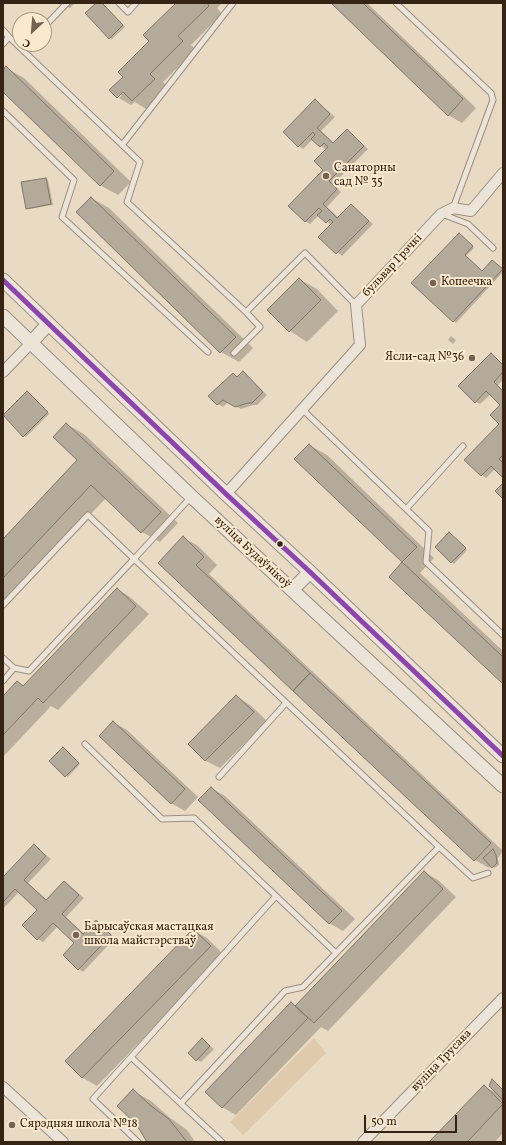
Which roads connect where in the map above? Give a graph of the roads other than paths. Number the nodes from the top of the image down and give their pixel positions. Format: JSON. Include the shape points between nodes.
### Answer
{"nodes":[{"id":1,"x":67,"y":3,"type":"edge"},
{"id":2,"x":119,"y":3,"type":"edge"},
{"id":3,"x":136,"y":3,"type":"edge"},
{"id":4,"x":233,"y":3,"type":"edge"},
{"id":5,"x":396,"y":3,"type":"edge"},
{"id":6,"x":52,"y":19,"type":"edge"},
{"id":7,"x":3,"y":30,"type":"edge"},
{"id":8,"x":10,"y":37,"type":"joint"},
{"id":9,"x":3,"y":44,"type":"edge"},
{"id":10,"x":25,"y":52,"type":"edge"},
{"id":11,"x":3,"y":110,"type":"edge"},
{"id":12,"x":122,"y":145,"type":"junction"},
{"id":13,"x":503,"y":173,"type":"edge"},
{"id":14,"x":453,"y":208,"type":"junction"},
{"id":15,"x":441,"y":214,"type":"junction"},
{"id":16,"x":493,"y":248,"type":"dead end"},
{"id":17,"x":3,"y":280,"type":"edge"},
{"id":18,"x":356,"y":304,"type":"junction"},
{"id":19,"x":246,"y":312,"type":"junction"},
{"id":20,"x":3,"y":316,"type":"edge"},
{"id":21,"x":48,"y":324,"type":"junction"},
{"id":22,"x":30,"y":344,"type":"junction"},
{"id":23,"x":208,"y":352,"type":"dead end"},
{"id":24,"x":234,"y":353,"type":"dead end"},
{"id":25,"x":3,"y":372,"type":"edge"},
{"id":26,"x":302,"y":409,"type":"junction"},
{"id":27,"x":463,"y":446,"type":"dead end"},
{"id":28,"x":226,"y":494,"type":"junction"},
{"id":29,"x":192,"y":497,"type":"junction"},
{"id":30,"x":407,"y":508,"type":"junction"},
{"id":31,"x":134,"y":559,"type":"junction"},
{"id":32,"x":310,"y":572,"type":"junction"},
{"id":33,"x":292,"y":590,"type":"junction"},
{"id":34,"x":3,"y":605,"type":"edge"},
{"id":35,"x":503,"y":635,"type":"edge"},
{"id":36,"x":3,"y":658,"type":"edge"},
{"id":37,"x":14,"y":668,"type":"junction"},
{"id":38,"x":3,"y":681,"type":"edge"},
{"id":39,"x":286,"y":703,"type":"junction"},
{"id":40,"x":84,"y":744,"type":"dead end"},
{"id":41,"x":503,"y":756,"type":"edge"},
{"id":42,"x":219,"y":777,"type":"dead end"},
{"id":43,"x":503,"y":786,"type":"edge"},
{"id":44,"x":439,"y":847,"type":"junction"},
{"id":45,"x":488,"y":873,"type":"dead end"},
{"id":46,"x":276,"y":896,"type":"junction"},
{"id":47,"x":336,"y":953,"type":"junction"},
{"id":48,"x":503,"y":998,"type":"edge"},
{"id":49,"x":131,"y":1057,"type":"junction"},
{"id":50,"x":3,"y":1087,"type":"edge"},
{"id":51,"x":181,"y":1103,"type":"junction"},
{"id":52,"x":63,"y":1142,"type":"edge"},
{"id":53,"x":138,"y":1142,"type":"edge"},
{"id":54,"x":222,"y":1142,"type":"edge"},
{"id":55,"x":363,"y":1142,"type":"edge"}],
"edges":[{"from":1,"to":6,"type":"lane"},
{"from":2,"to":3,"type":"lane","via":[[128,12]]},
{"from":4,"to":12,"type":"lane"},
{"from":5,"to":14,"type":"lane","via":[[491,93],[493,100]]},
{"from":7,"to":8,"type":"lane"},
{"from":8,"to":9,"type":"lane"},
{"from":10,"to":12,"type":"lane"},
{"from":11,"to":23,"type":"lane","via":[[74,180],[62,216]]},
{"from":12,"to":19,"type":"lane","via":[[140,162],[127,202]]},
{"from":13,"to":14,"type":"street","via":[[471,211]]},
{"from":14,"to":15,"type":"street","name":"бульвар Грэчкі"},
{"from":15,"to":16,"type":"lane","via":[[468,224]]},
{"from":15,"to":18,"type":"street","name":"бульвар Грэчкі"},
{"from":17,"to":21,"type":"street","name":"вуліца Будаўнікоў"},
{"from":18,"to":19,"type":"lane","via":[[305,254]]},
{"from":18,"to":26,"type":"street","name":"бульвар Грэчкі","via":[[360,346]]},
{"from":19,"to":24,"type":"lane","via":[[260,327]]},
{"from":20,"to":22,"type":"street","name":"вуліца Будаўнікоў"},
{"from":21,"to":22,"type":"street"},
{"from":21,"to":28,"type":"street","name":"вуліца Будаўнікоў"},
{"from":22,"to":25,"type":"street"},
{"from":22,"to":29,"type":"street","name":"вуліца Будаўнікоў"},
{"from":26,"to":28,"type":"street","name":"бульвар Грэчкі"},
{"from":26,"to":30,"type":"lane"},
{"from":27,"to":30,"type":"lane"},
{"from":28,"to":32,"type":"street","name":"вуліца Будаўнікоў"},
{"from":29,"to":31,"type":"lane"},
{"from":29,"to":33,"type":"street","name":"вуліца Будаўнікоў"},
{"from":30,"to":35,"type":"lane","via":[[429,531],[426,562]]},
{"from":31,"to":34,"type":"lane","via":[[88,515]]},
{"from":31,"to":37,"type":"lane","via":[[29,671]]},
{"from":31,"to":39,"type":"lane"},
{"from":32,"to":33,"type":"street"},
{"from":32,"to":41,"type":"street","name":"вуліца Будаўнікоў"},
{"from":33,"to":43,"type":"street","name":"вуліца Будаўнікоў"},
{"from":36,"to":37,"type":"lane"},
{"from":37,"to":38,"type":"lane"},
{"from":39,"to":42,"type":"lane"},
{"from":39,"to":44,"type":"lane"},
{"from":40,"to":46,"type":"lane","via":[[162,819],[194,818]]},
{"from":44,"to":45,"type":"lane","via":[[473,878]]},
{"from":44,"to":47,"type":"lane"},
{"from":46,"to":47,"type":"lane"},
{"from":46,"to":49,"type":"lane"},
{"from":47,"to":51,"type":"lane","via":[[303,987],[285,991]]},
{"from":48,"to":55,"type":"street","name":"вуліца Трусава"},
{"from":49,"to":51,"type":"lane"},
{"from":49,"to":53,"type":"lane","via":[[93,1099]]},
{"from":50,"to":52,"type":"street"},
{"from":51,"to":54,"type":"lane"}]}
